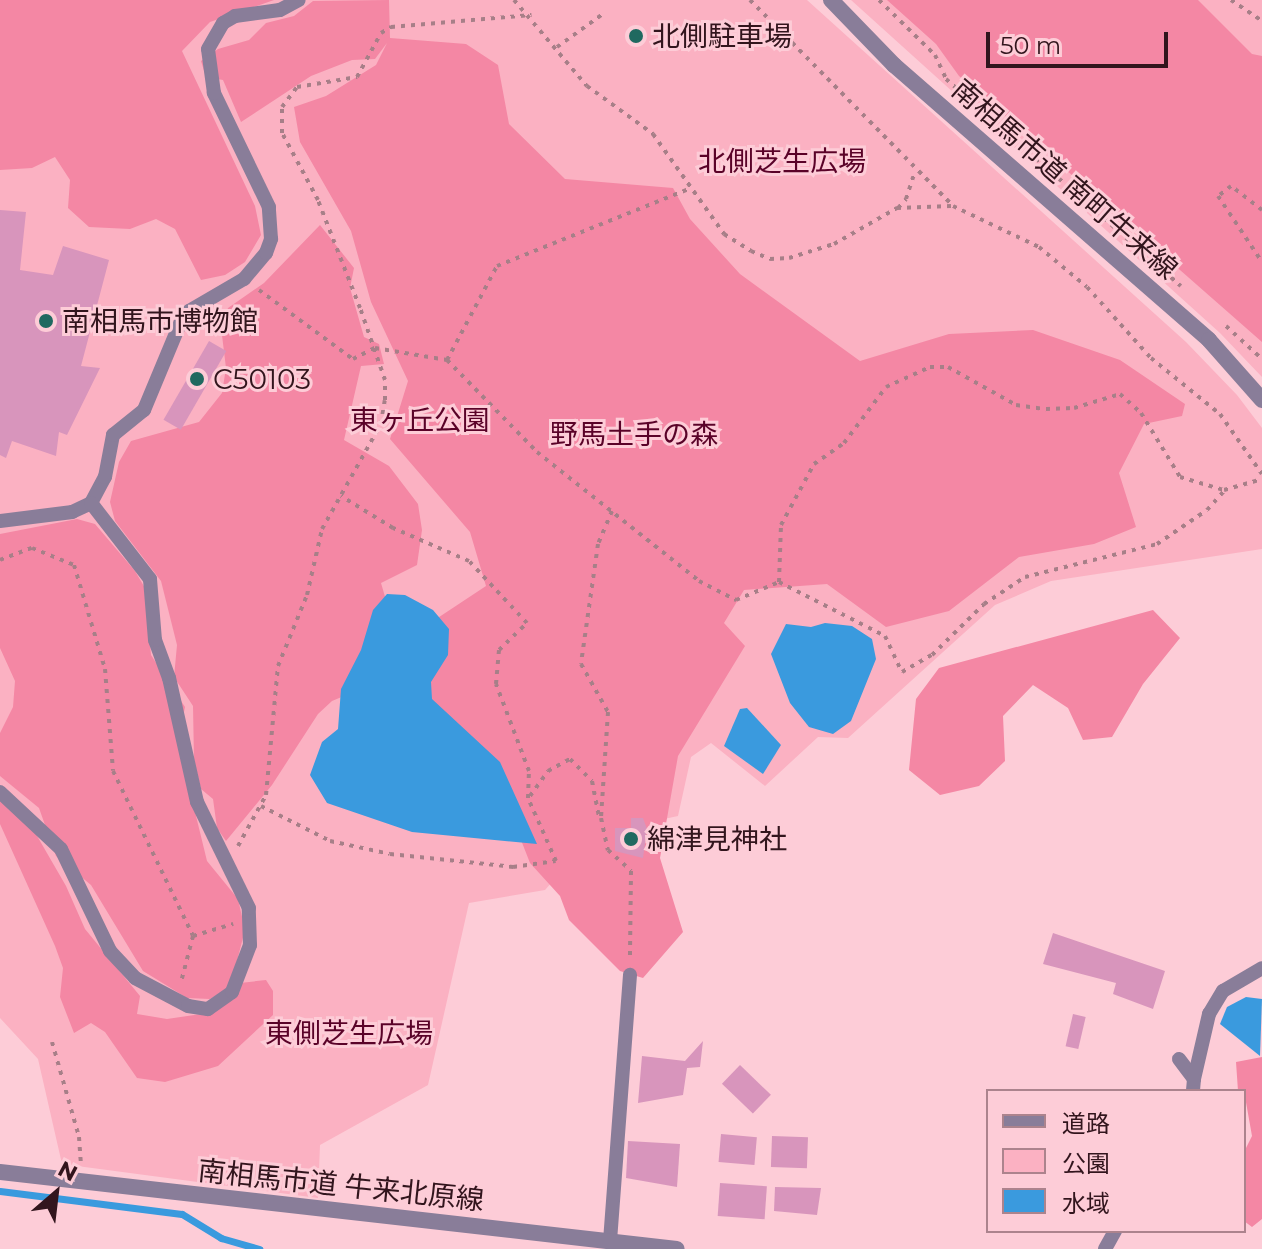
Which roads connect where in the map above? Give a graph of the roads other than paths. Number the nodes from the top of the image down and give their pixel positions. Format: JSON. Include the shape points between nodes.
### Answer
{"nodes":[{"id":1,"x":299,"y":0,"type":"edge"},
{"id":2,"x":831,"y":0,"type":"edge"},
{"id":3,"x":1262,"y":400,"type":"edge"},
{"id":4,"x":91,"y":503,"type":"junction"},
{"id":5,"x":0,"y":521,"type":"edge"},
{"id":6,"x":0,"y":792,"type":"edge"},
{"id":7,"x":1262,"y":968,"type":"edge"},
{"id":8,"x":630,"y":975,"type":"road end"},
{"id":9,"x":1179,"y":1059,"type":"dead end"},
{"id":10,"x":1193,"y":1085,"type":"edge"},
{"id":11,"x":0,"y":1172,"type":"edge"},
{"id":12,"x":610,"y":1241,"type":"junction"},
{"id":13,"x":677,"y":1249,"type":"edge"}],
"edges":[{"from":1,"to":4,"type":"lane","via":[[280,10],[235,16],[223,23],[208,49],[214,93],[262,190],[272,225],[266,253],[244,279],[181,321],[144,410],[113,435],[105,477]]},
{"from":2,"to":3,"type":"street","name":"南相馬市道 南町牛来線","via":[[894,65],[1209,340]]},
{"from":4,"to":5,"type":"lane","via":[[72,512]]},
{"from":4,"to":6,"type":"lane","via":[[150,579],[155,640],[169,678],[197,802],[252,918],[247,958],[232,992],[208,1009],[176,1004],[123,966],[110,951],[61,849]]},
{"from":7,"to":10,"type":"lane","via":[[1223,991],[1209,1014]]},
{"from":8,"to":12,"type":"lane"},
{"from":9,"to":10,"type":"lane"},
{"from":11,"to":12,"type":"street","name":"南相馬市道 牛来北原線"},
{"from":12,"to":13,"type":"street","name":"南相馬市道 牛来北原線"}]}
